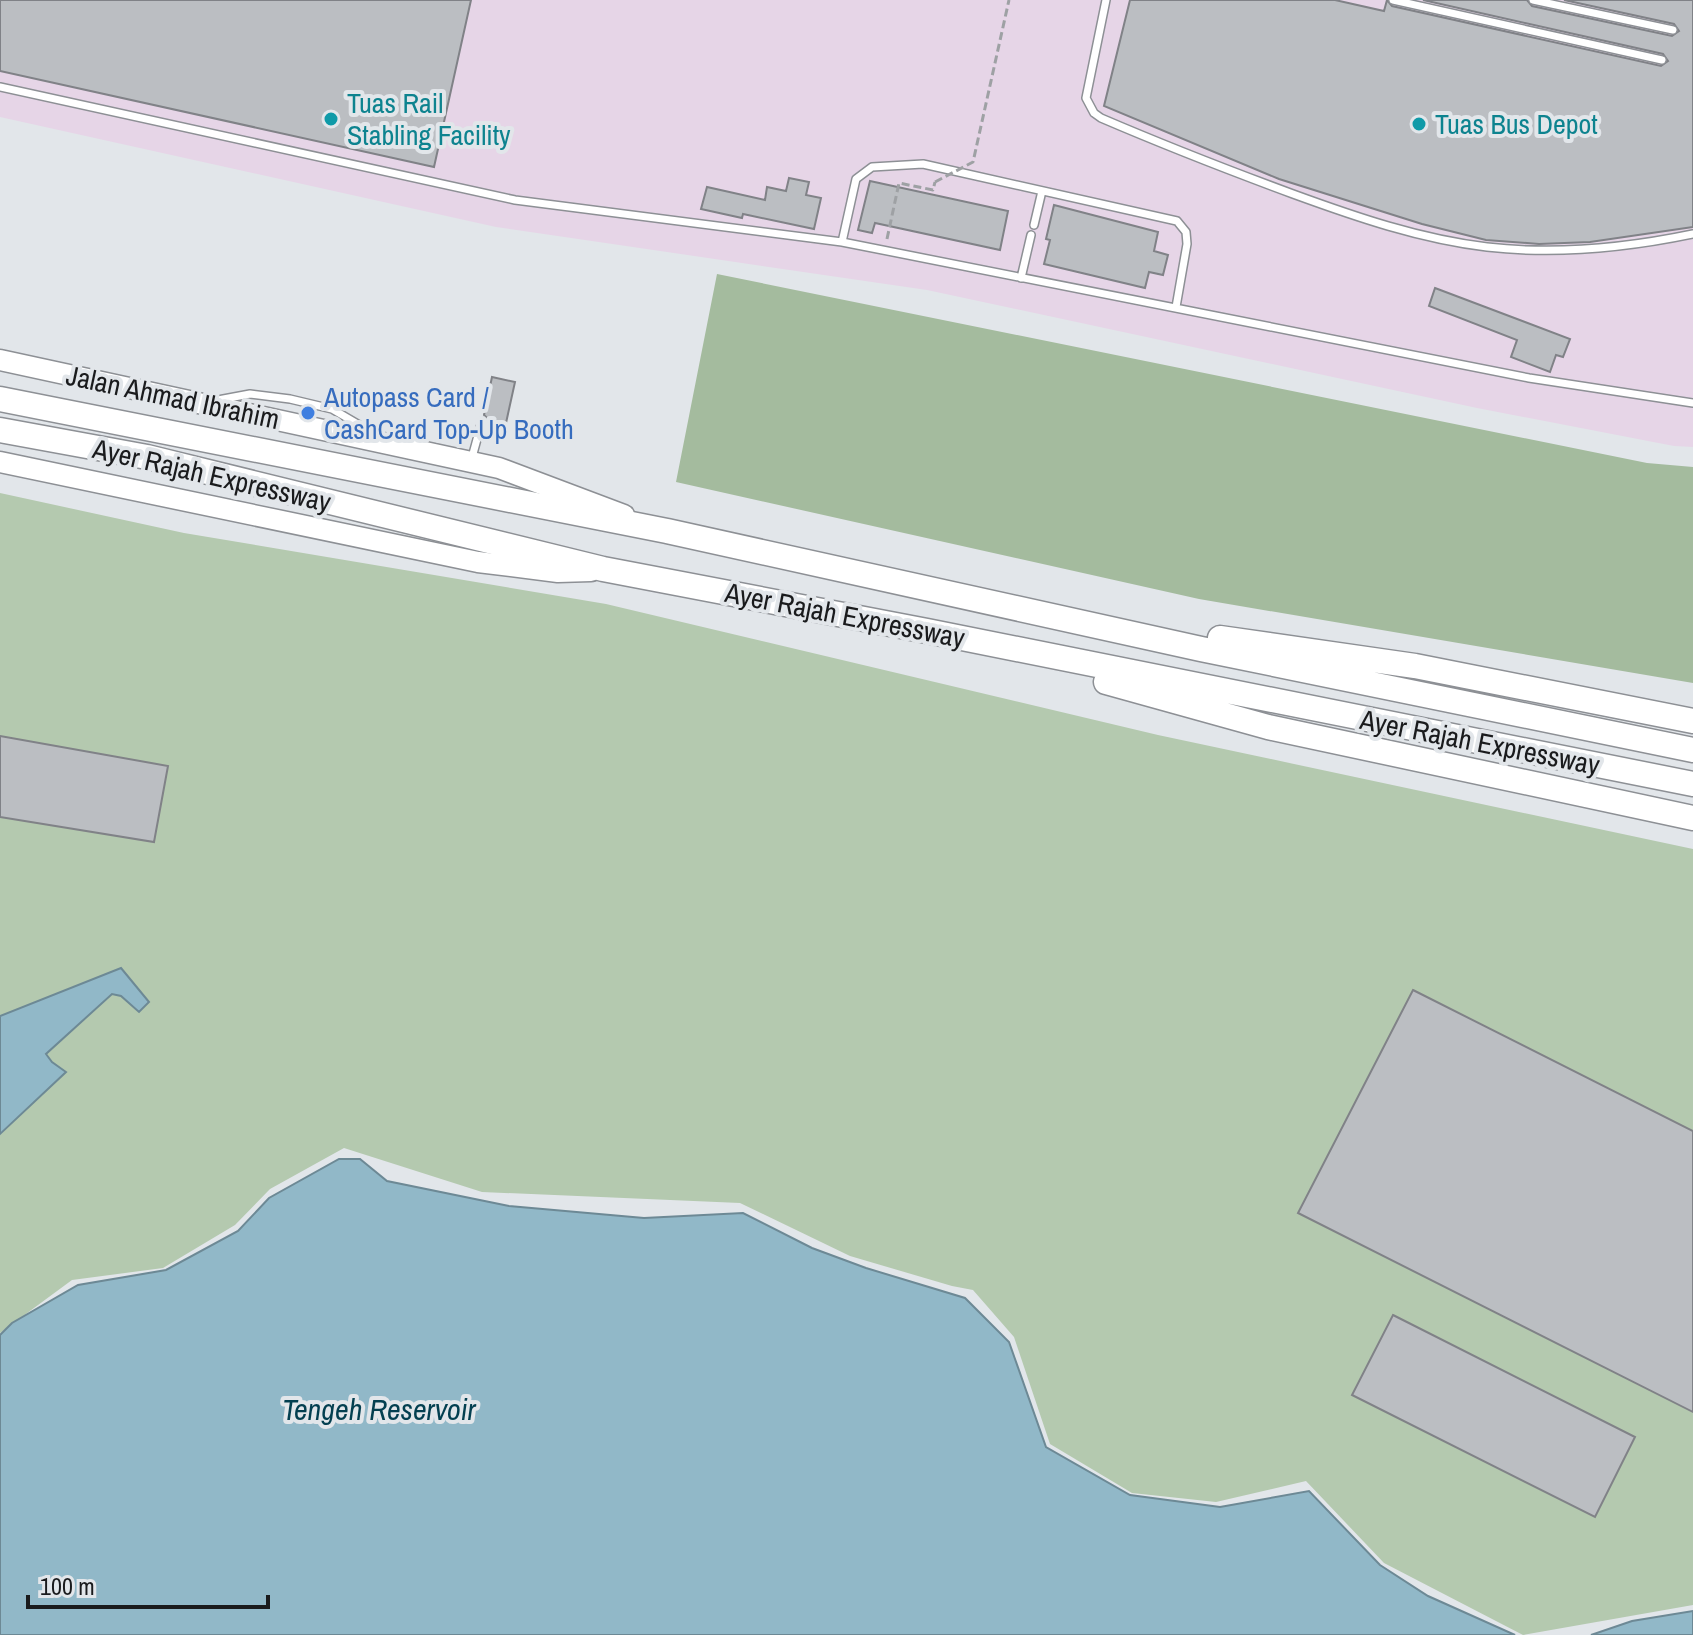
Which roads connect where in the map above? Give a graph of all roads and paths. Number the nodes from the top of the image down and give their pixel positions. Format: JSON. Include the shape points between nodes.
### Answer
{"nodes":[{"id":1,"x":1009,"y":0,"type":"edge"},
{"id":2,"x":1106,"y":0,"type":"edge"},
{"id":3,"x":1393,"y":0,"type":"edge"},
{"id":4,"x":1533,"y":0,"type":"edge"},
{"id":5,"x":1673,"y":30,"type":"dead end"},
{"id":6,"x":1662,"y":60,"type":"dead end"},
{"id":7,"x":0,"y":87,"type":"edge"},
{"id":8,"x":1042,"y":191,"type":"junction"},
{"id":9,"x":1034,"y":225,"type":"dead end"},
{"id":10,"x":1693,"y":234,"type":"edge"},
{"id":11,"x":1031,"y":235,"type":"dead end"},
{"id":12,"x":842,"y":242,"type":"junction"},
{"id":13,"x":885,"y":251,"type":"junction"},
{"id":14,"x":1021,"y":278,"type":"junction"},
{"id":15,"x":1176,"y":307,"type":"junction"},
{"id":16,"x":0,"y":360,"type":"edge"},
{"id":17,"x":0,"y":399,"type":"edge"},
{"id":18,"x":1693,"y":403,"type":"edge"},
{"id":19,"x":482,"y":421,"type":"dead end"},
{"id":20,"x":0,"y":430,"type":"edge"},
{"id":21,"x":0,"y":462,"type":"edge"},
{"id":22,"x":471,"y":462,"type":"junction"},
{"id":23,"x":667,"y":531,"type":"junction"},
{"id":24,"x":603,"y":569,"type":"junction"},
{"id":25,"x":927,"y":631,"type":"junction"},
{"id":26,"x":1167,"y":640,"type":"junction"},
{"id":27,"x":1693,"y":721,"type":"edge"},
{"id":28,"x":1693,"y":750,"type":"edge"},
{"id":29,"x":1693,"y":784,"type":"edge"},
{"id":30,"x":1693,"y":818,"type":"edge"}],
"edges":[{"from":1,"to":13,"type":"path","bridge":true,"via":[[973,162],[935,182],[933,190],[899,183]]},
{"from":2,"to":10,"type":"lane","via":[[1087,91],[1089,106],[1101,118],[1198,159],[1356,217],[1487,247],[1586,250]]},
{"from":3,"to":6,"type":"lane"},
{"from":4,"to":5,"type":"lane"},
{"from":7,"to":12,"type":"lane","via":[[515,200]]},
{"from":8,"to":9,"type":"lane"},
{"from":8,"to":12,"type":"lane","via":[[923,164],[872,167],[856,179]]},
{"from":8,"to":15,"type":"lane","via":[[1177,221],[1187,244]]},
{"from":11,"to":14,"type":"lane"},
{"from":12,"to":13,"type":"lane"},
{"from":13,"to":14,"type":"lane"},
{"from":14,"to":15,"type":"lane"},
{"from":15,"to":18,"type":"lane","via":[[1529,378]]},
{"from":16,"to":22,"type":"main road","name":"Jalan Ahmad Ibrahim"},
{"from":17,"to":23,"type":"highway","name":"Ayer Rajah Expressway"},
{"from":19,"to":22,"type":"lane"},
{"from":20,"to":24,"type":"highway","name":"Ayer Rajah Expressway","via":[[147,457]]},
{"from":21,"to":24,"type":"main road","via":[[478,562],[576,573]]},
{"from":22,"to":23,"type":"main road","name":"Jalan Ahmad Ibrahim"},
{"from":23,"to":26,"type":"highway","name":"Ayer Rajah Expressway"},
{"from":24,"to":25,"type":"highway","name":"Ayer Rajah Expressway"},
{"from":25,"to":29,"type":"highway","name":"Ayer Rajah Expressway"},
{"from":25,"to":30,"type":"highway","via":[[1268,727]]},
{"from":26,"to":27,"type":"highway","via":[[1187,633],[1415,666]]},
{"from":26,"to":28,"type":"highway","name":"Ayer Rajah Expressway"}]}
